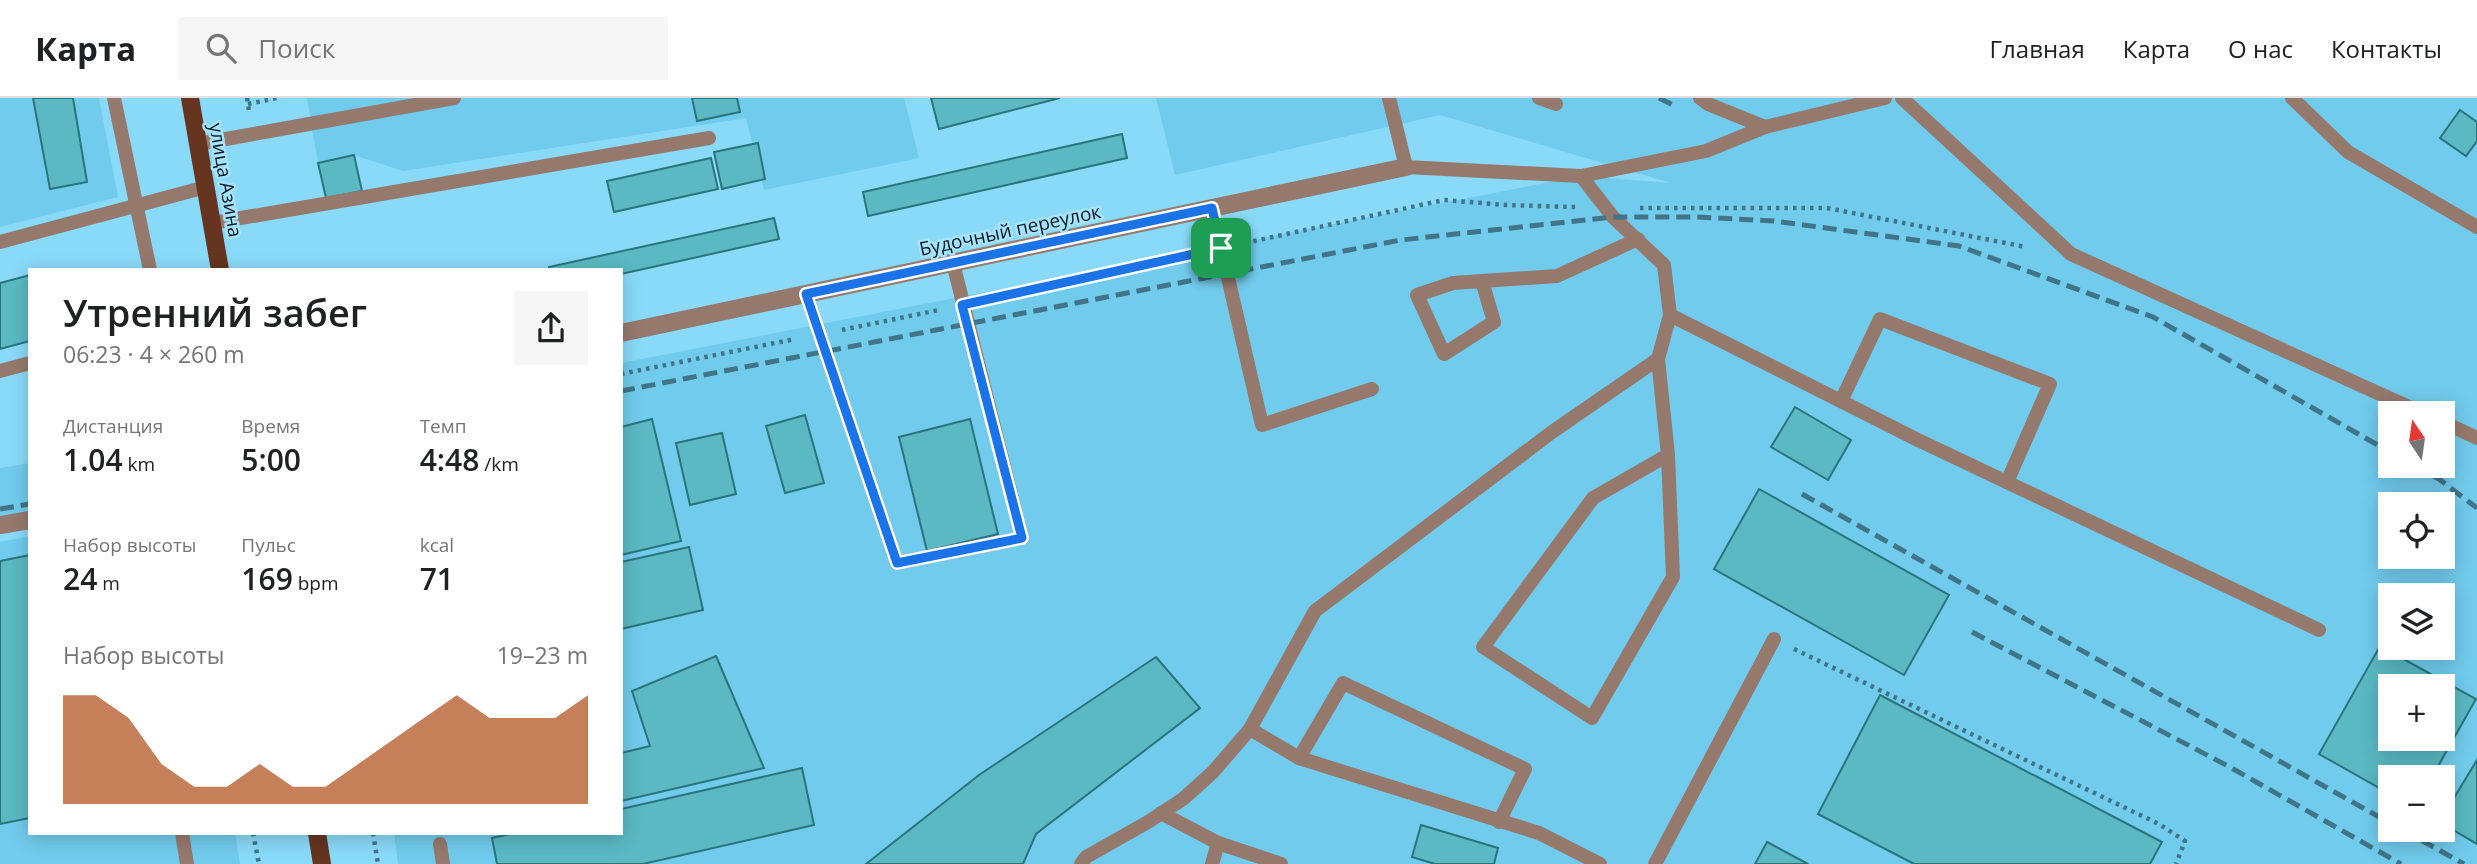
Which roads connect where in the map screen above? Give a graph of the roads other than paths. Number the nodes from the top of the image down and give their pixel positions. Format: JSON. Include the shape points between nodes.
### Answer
{"nodes":[{"id":1,"x":114,"y":98,"type":"edge"},
{"id":2,"x":190,"y":98,"type":"edge"},
{"id":3,"x":454,"y":98,"type":"edge"},
{"id":4,"x":1389,"y":98,"type":"edge"},
{"id":5,"x":1539,"y":98,"type":"edge"},
{"id":6,"x":1699,"y":98,"type":"edge"},
{"id":7,"x":1885,"y":98,"type":"edge"},
{"id":8,"x":1902,"y":98,"type":"edge"},
{"id":9,"x":2292,"y":98,"type":"edge"},
{"id":10,"x":1556,"y":104,"type":"dead end"},
{"id":11,"x":1765,"y":127,"type":"junction"},
{"id":12,"x":709,"y":138,"type":"dead end"},
{"id":13,"x":198,"y":144,"type":"junction"},
{"id":14,"x":1406,"y":167,"type":"junction"},
{"id":15,"x":1581,"y":177,"type":"junction"},
{"id":16,"x":206,"y":187,"type":"junction"},
{"id":17,"x":136,"y":206,"type":"junction"},
{"id":18,"x":1212,"y":208,"type":"junction"},
{"id":19,"x":212,"y":223,"type":"junction"},
{"id":20,"x":2477,"y":227,"type":"edge"},
{"id":21,"x":1638,"y":239,"type":"junction"},
{"id":22,"x":0,"y":242,"type":"edge"},
{"id":23,"x":953,"y":263,"type":"junction"},
{"id":24,"x":150,"y":268,"type":"edge"},
{"id":25,"x":220,"y":268,"type":"edge"},
{"id":26,"x":1482,"y":281,"type":"junction"},
{"id":27,"x":806,"y":294,"type":"junction"},
{"id":28,"x":1670,"y":316,"type":"junction"},
{"id":29,"x":623,"y":333,"type":"edge"},
{"id":30,"x":1658,"y":359,"type":"junction"},
{"id":31,"x":28,"y":364,"type":"edge"},
{"id":32,"x":0,"y":371,"type":"edge"},
{"id":33,"x":1372,"y":389,"type":"dead end"},
{"id":34,"x":1841,"y":401,"type":"junction"},
{"id":35,"x":2396,"y":401,"type":"edge"},
{"id":36,"x":2455,"y":428,"type":"edge"},
{"id":37,"x":2477,"y":438,"type":"edge"},
{"id":38,"x":1668,"y":455,"type":"junction"},
{"id":39,"x":2007,"y":482,"type":"junction"},
{"id":40,"x":28,"y":520,"type":"edge"},
{"id":41,"x":0,"y":525,"type":"edge"},
{"id":42,"x":2319,"y":629,"type":"dead end"},
{"id":43,"x":1774,"y":639,"type":"road end"},
{"id":44,"x":1250,"y":729,"type":"junction"},
{"id":45,"x":1299,"y":758,"type":"junction"},
{"id":46,"x":1161,"y":813,"type":"junction"},
{"id":47,"x":1499,"y":822,"type":"junction"},
{"id":48,"x":182,"y":835,"type":"edge"},
{"id":49,"x":317,"y":835,"type":"edge"},
{"id":50,"x":1218,"y":843,"type":"junction"},
{"id":51,"x":440,"y":844,"type":"dead end"},
{"id":52,"x":187,"y":864,"type":"edge"},
{"id":53,"x":322,"y":864,"type":"edge"},
{"id":54,"x":443,"y":864,"type":"edge"},
{"id":55,"x":1082,"y":864,"type":"edge"},
{"id":56,"x":1212,"y":864,"type":"edge"},
{"id":57,"x":1281,"y":864,"type":"edge"},
{"id":58,"x":1600,"y":864,"type":"edge"},
{"id":59,"x":1655,"y":864,"type":"edge"}],
"edges":[{"from":1,"to":17,"type":"lane"},
{"from":2,"to":13,"type":"main road","name":"улица Азина"},
{"from":3,"to":13,"type":"lane"},
{"from":4,"to":14,"type":"lane"},
{"from":5,"to":10,"type":"lane"},
{"from":6,"to":11,"type":"lane"},
{"from":7,"to":11,"type":"lane"},
{"from":8,"to":35,"type":"lane","via":[[2071,254]]},
{"from":9,"to":20,"type":"lane","via":[[2348,152]]},
{"from":11,"to":15,"type":"lane","via":[[1706,151]]},
{"from":12,"to":19,"type":"lane"},
{"from":13,"to":16,"type":"main road","name":"улица Азина"},
{"from":14,"to":15,"type":"lane"},
{"from":14,"to":18,"type":"street","name":"Будочный переулок"},
{"from":15,"to":21,"type":"lane","via":[[1613,217]]},
{"from":16,"to":17,"type":"lane"},
{"from":16,"to":19,"type":"main road","name":"улица Азина"},
{"from":17,"to":22,"type":"lane"},
{"from":17,"to":24,"type":"lane"},
{"from":18,"to":23,"type":"street","name":"Будочный переулок"},
{"from":18,"to":33,"type":"lane","via":[[1262,425]]},
{"from":19,"to":25,"type":"main road","name":"улица Азина"},
{"from":21,"to":26,"type":"lane","via":[[1557,276]]},
{"from":21,"to":28,"type":"lane","via":[[1664,265]]},
{"from":23,"to":27,"type":"street","name":"Будочный переулок"},
{"from":23,"to":27,"type":"lane","via":[[1022,538],[897,563]]},
{"from":26,"to":26,"type":"lane","via":[[1452,283],[1417,295],[1444,354],[1494,322]]},
{"from":27,"to":29,"type":"street","name":"Будочный переулок"},
{"from":28,"to":30,"type":"lane"},
{"from":28,"to":34,"type":"lane"},
{"from":30,"to":38,"type":"lane"},
{"from":30,"to":44,"type":"lane","via":[[1552,432],[1315,611]]},
{"from":31,"to":32,"type":"lane"},
{"from":34,"to":39,"type":"lane"},
{"from":34,"to":39,"type":"lane","via":[[1880,319],[2050,384]]},
{"from":36,"to":37,"type":"lane"},
{"from":38,"to":38,"type":"lane","via":[[1673,577],[1592,718],[1483,647],[1593,498]]},
{"from":39,"to":42,"type":"lane"},
{"from":40,"to":41,"type":"street"},
{"from":43,"to":59,"type":"lane"},
{"from":44,"to":45,"type":"lane"},
{"from":44,"to":46,"type":"lane","via":[[1213,772]]},
{"from":45,"to":47,"type":"lane"},
{"from":45,"to":47,"type":"lane","via":[[1343,683],[1525,769]]},
{"from":46,"to":50,"type":"lane"},
{"from":46,"to":55,"type":"lane","via":[[1086,857]]},
{"from":47,"to":58,"type":"lane","via":[[1539,833]]},
{"from":48,"to":52,"type":"lane"},
{"from":49,"to":53,"type":"main road"},
{"from":50,"to":56,"type":"lane"},
{"from":50,"to":57,"type":"lane"},
{"from":51,"to":54,"type":"lane"}]}
